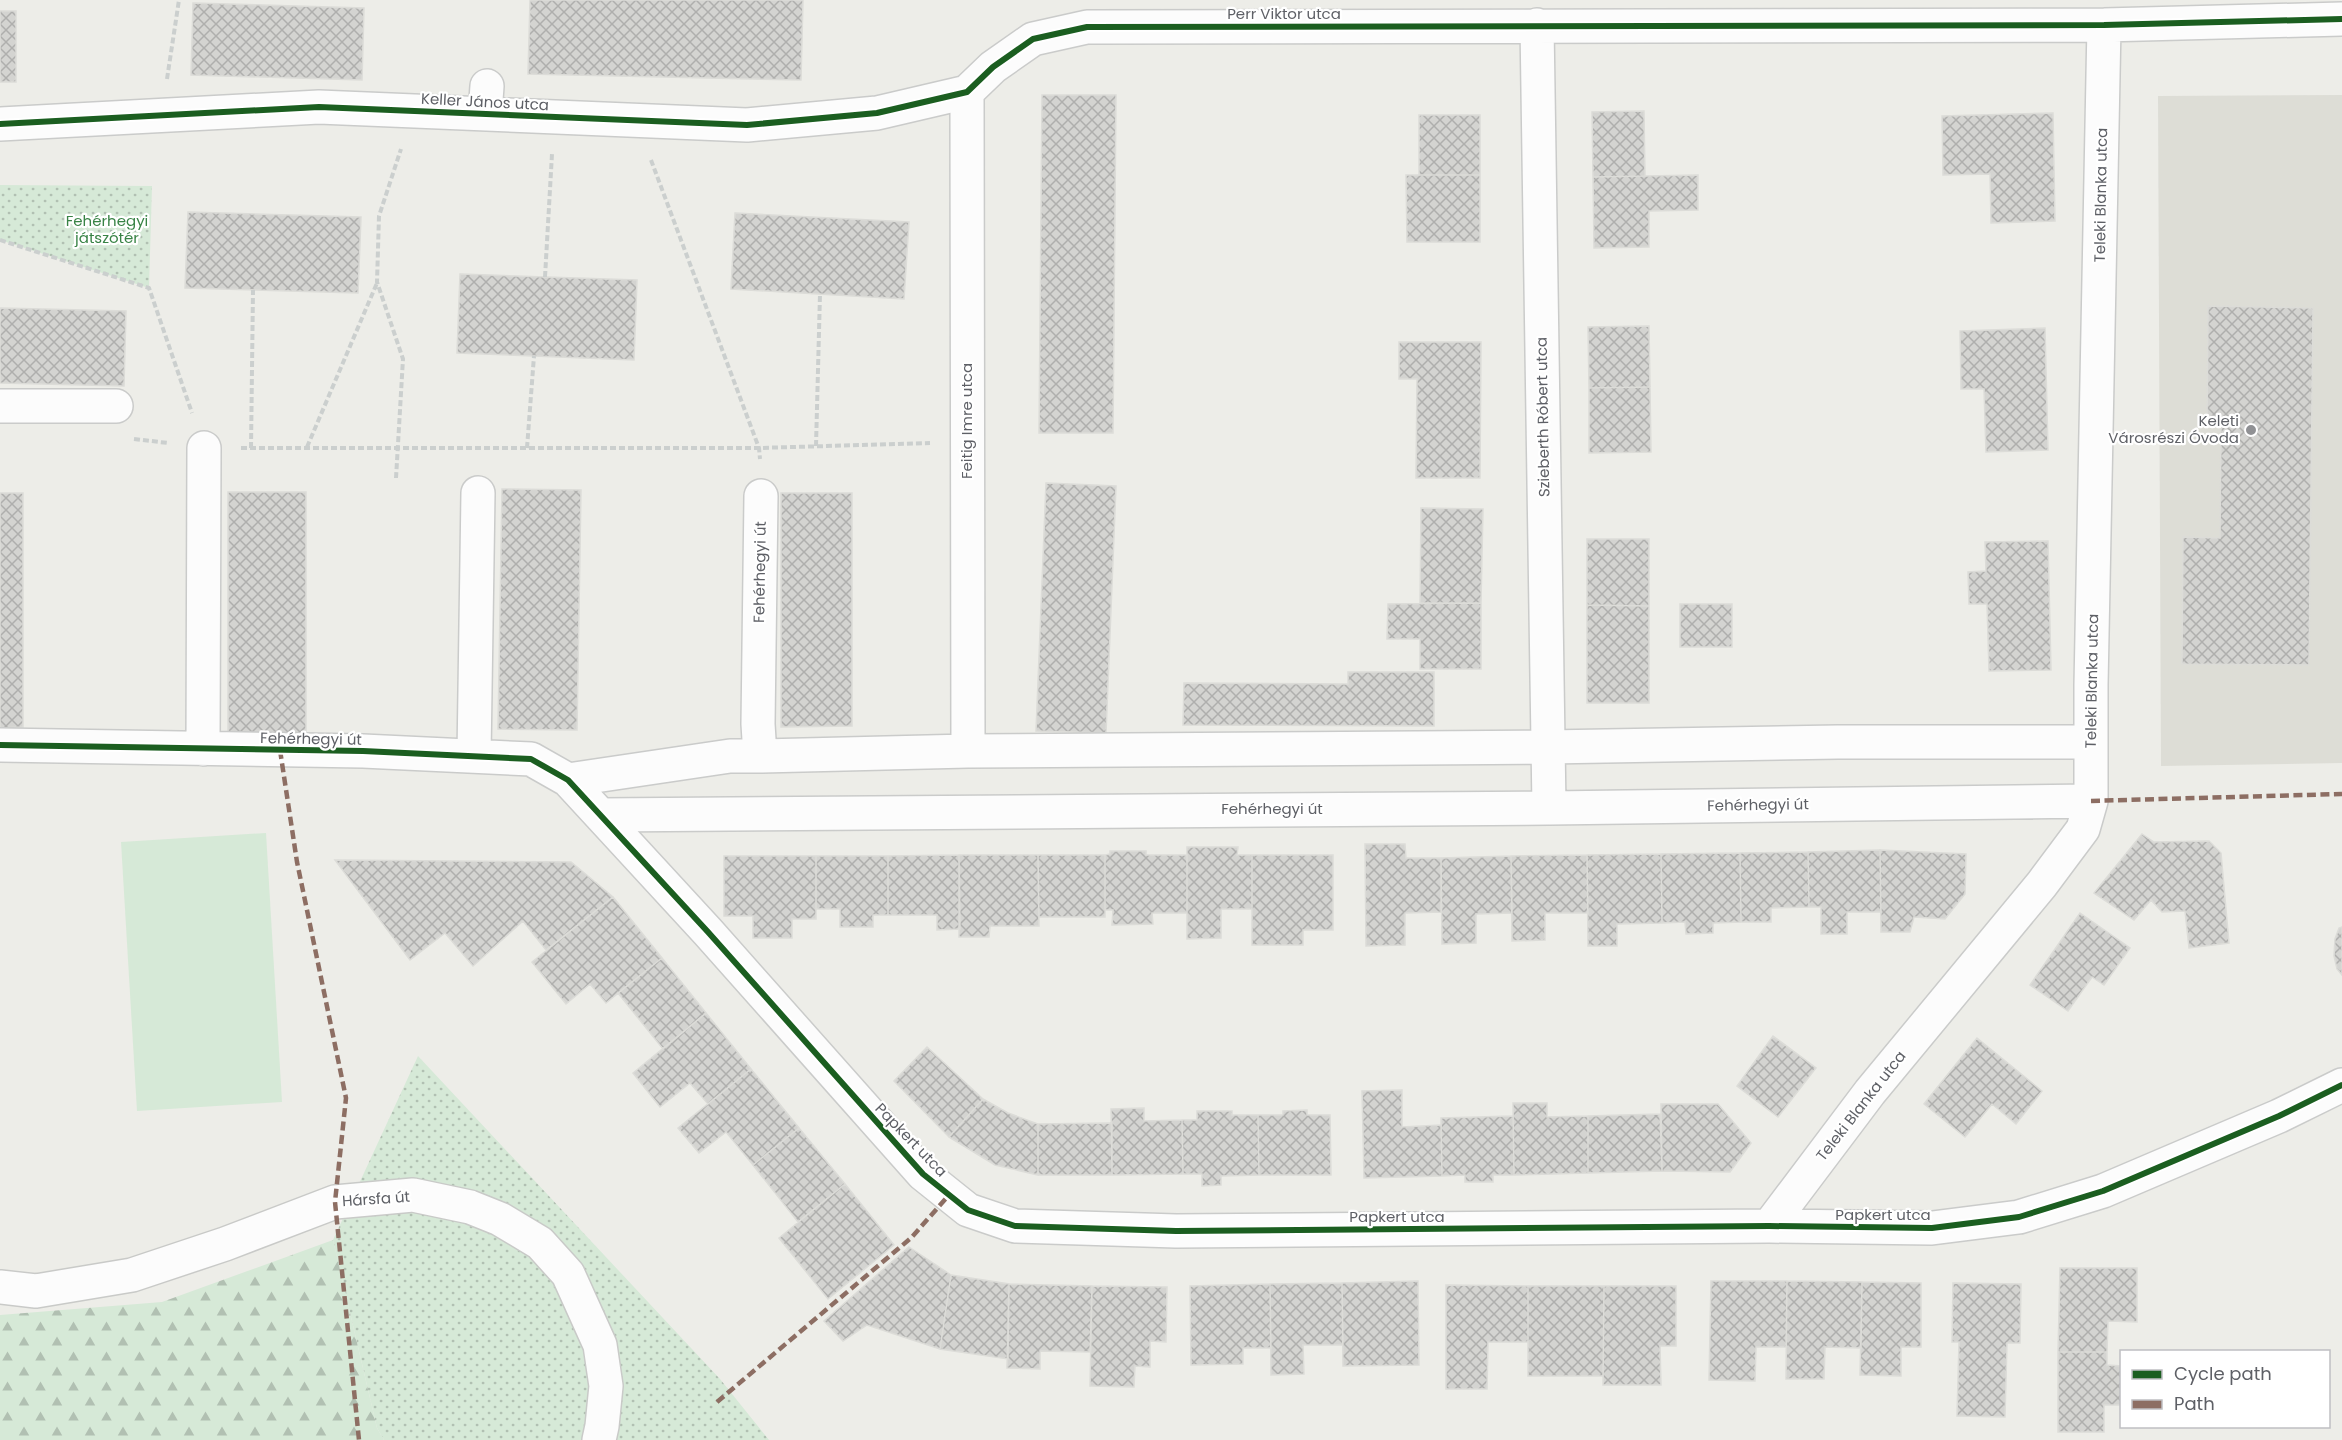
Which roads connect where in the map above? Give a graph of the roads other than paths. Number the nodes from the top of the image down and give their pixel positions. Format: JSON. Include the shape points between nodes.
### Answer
{"nodes":[{"id":1,"x":2342,"y":19,"type":"edge"},
{"id":2,"x":1537,"y":25,"type":"junction"},
{"id":3,"x":2104,"y":25,"type":"junction"},
{"id":4,"x":967,"y":92,"type":"junction"},
{"id":5,"x":0,"y":124,"type":"edge"},
{"id":6,"x":0,"y":406,"type":"edge"},
{"id":7,"x":117,"y":406,"type":"road end"},
{"id":8,"x":204,"y":447,"type":"road end"},
{"id":9,"x":478,"y":493,"type":"dead end"},
{"id":10,"x":761,"y":496,"type":"dead end"},
{"id":11,"x":2091,"y":742,"type":"junction"},
{"id":12,"x":0,"y":745,"type":"edge"},
{"id":13,"x":1548,"y":747,"type":"junction"},
{"id":14,"x":203,"y":749,"type":"junction"},
{"id":15,"x":968,"y":750,"type":"junction"},
{"id":16,"x":474,"y":756,"type":"junction"},
{"id":17,"x":760,"y":756,"type":"junction"},
{"id":18,"x":568,"y":780,"type":"junction"},
{"id":19,"x":2091,"y":801,"type":"junction"},
{"id":20,"x":1549,"y":808,"type":"junction"},
{"id":21,"x":601,"y":815,"type":"junction"},
{"id":22,"x":2342,"y":1085,"type":"edge"},
{"id":23,"x":1769,"y":1226,"type":"junction"},
{"id":24,"x":0,"y":1287,"type":"edge"},
{"id":25,"x":599,"y":1440,"type":"edge"}],
"edges":[{"from":1,"to":3,"type":"street","name":"Perr Viktor utca"},
{"from":2,"to":3,"type":"street","name":"Perr Viktor utca"},
{"from":2,"to":4,"type":"street","name":"Perr Viktor utca","via":[[1087,27],[1033,39],[993,67]]},
{"from":2,"to":13,"type":"street","name":"Szieberth Róbert utca"},
{"from":3,"to":11,"type":"street","name":"Teleki Blanka utca"},
{"from":4,"to":5,"type":"street","name":"Keller János utca","via":[[877,113],[747,125],[554,118],[486,100],[413,111],[320,107]]},
{"from":4,"to":15,"type":"street","name":"Feitig Imre utca"},
{"from":6,"to":7,"type":"street"},
{"from":8,"to":14,"type":"street"},
{"from":9,"to":16,"type":"street"},
{"from":10,"to":17,"type":"street","name":"Fehérhegyi út"},
{"from":11,"to":13,"type":"street"},
{"from":11,"to":19,"type":"street","name":"Teleki Blanka utca"},
{"from":12,"to":14,"type":"street","name":"Fehérhegyi út"},
{"from":13,"to":15,"type":"street"},
{"from":13,"to":20,"type":"street","name":"Szieberth Róbert utca"},
{"from":14,"to":16,"type":"street","name":"Fehérhegyi út"},
{"from":15,"to":17,"type":"street"},
{"from":16,"to":18,"type":"street","name":"Fehérhegyi út","via":[[531,759]]},
{"from":17,"to":18,"type":"street","via":[[730,756]]},
{"from":18,"to":21,"type":"street","name":"Fehérhegyi út"},
{"from":19,"to":20,"type":"street","name":"Fehérhegyi út"},
{"from":19,"to":23,"type":"street","name":"Teleki Blanka utca","via":[[2083,828],[2042,884],[1870,1092]]},
{"from":20,"to":21,"type":"street","name":"Fehérhegyi út"},
{"from":21,"to":23,"type":"street","name":"Papkert utca","via":[[923,1174],[968,1210],[1015,1226],[1176,1231]]},
{"from":22,"to":23,"type":"street","name":"Papkert utca","via":[[2103,1191],[2019,1217],[1932,1228]]},
{"from":24,"to":25,"type":"street","name":"Hársfa út","via":[[36,1291],[132,1275],[335,1202],[414,1195],[470,1207],[500,1219],[540,1243],[568,1274],[600,1345],[606,1386]]}]}
